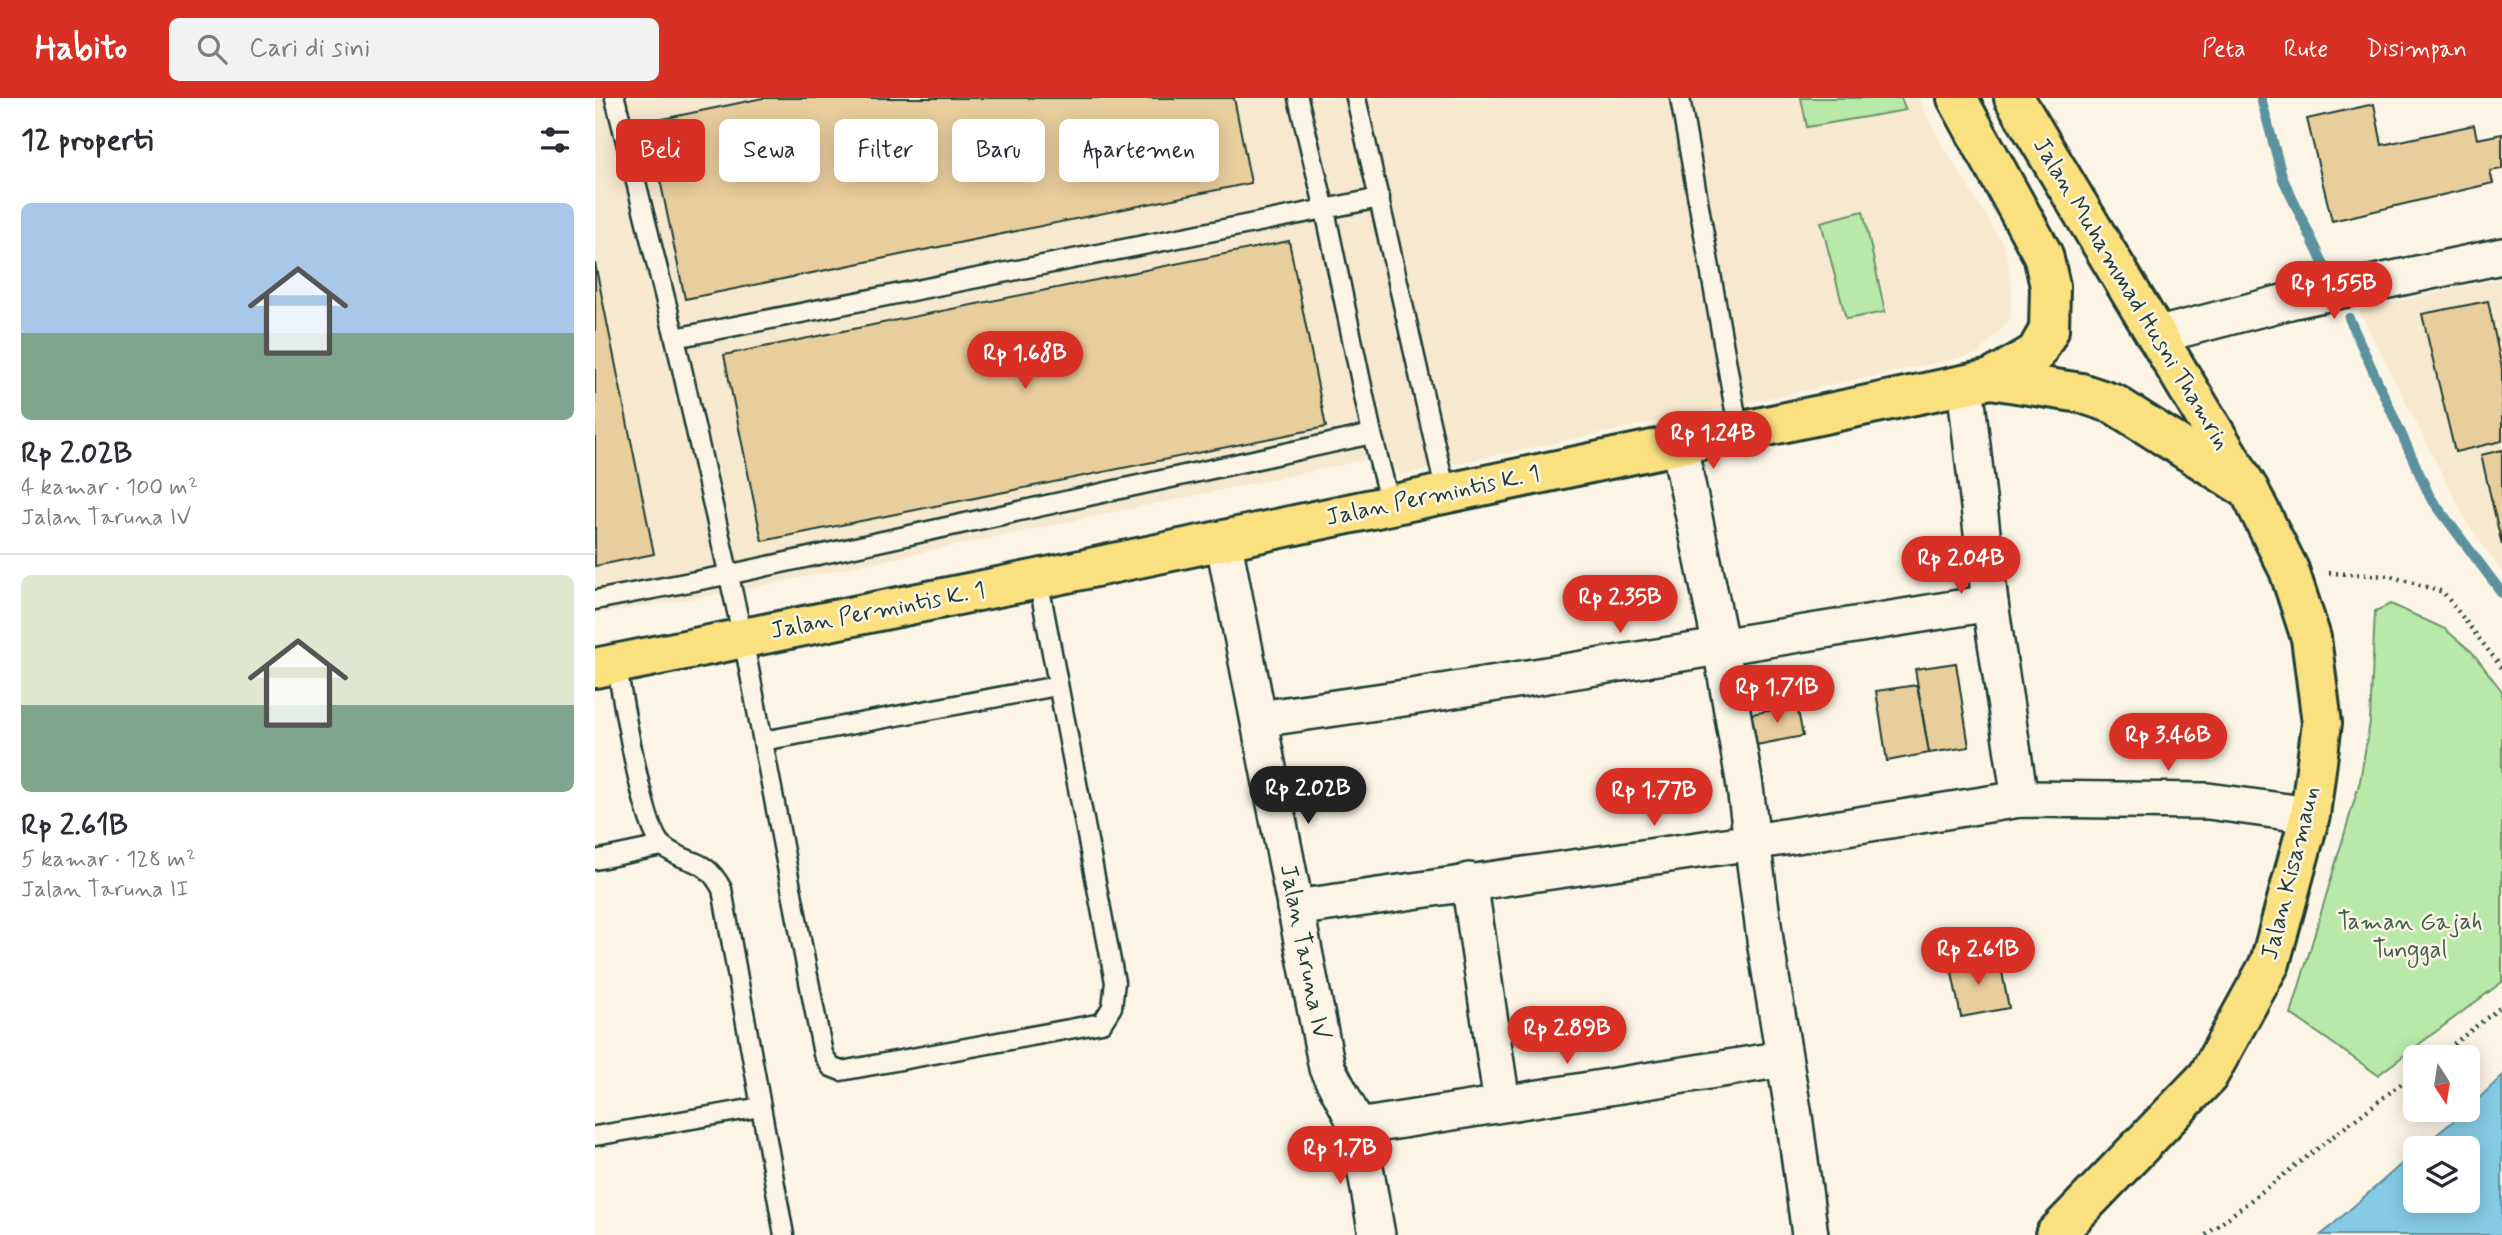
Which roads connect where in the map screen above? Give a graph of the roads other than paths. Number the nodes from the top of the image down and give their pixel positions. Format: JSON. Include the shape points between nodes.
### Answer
{"nodes":[{"id":1,"x":615,"y":98,"type":"edge"},
{"id":2,"x":1298,"y":98,"type":"edge"},
{"id":3,"x":1356,"y":98,"type":"edge"},
{"id":4,"x":1679,"y":98,"type":"edge"},
{"id":5,"x":1957,"y":98,"type":"edge"},
{"id":6,"x":2014,"y":98,"type":"edge"},
{"id":7,"x":1380,"y":198,"type":"junction"},
{"id":8,"x":1325,"y":210,"type":"junction"},
{"id":9,"x":2502,"y":256,"type":"edge"},
{"id":10,"x":2155,"y":336,"type":"junction"},
{"id":11,"x":675,"y":338,"type":"junction"},
{"id":12,"x":1978,"y":382,"type":"junction"},
{"id":13,"x":1739,"y":433,"type":"junction"},
{"id":14,"x":1372,"y":434,"type":"junction"},
{"id":15,"x":1679,"y":445,"type":"junction"},
{"id":16,"x":2249,"y":490,"type":"junction"},
{"id":17,"x":1446,"y":493,"type":"junction"},
{"id":18,"x":1390,"y":505,"type":"junction"},
{"id":19,"x":1223,"y":539,"type":"junction"},
{"id":20,"x":727,"y":575,"type":"junction"},
{"id":21,"x":1038,"y":579,"type":"junction"},
{"id":22,"x":595,"y":600,"type":"edge"},
{"id":23,"x":1990,"y":603,"type":"junction"},
{"id":24,"x":743,"y":638,"type":"junction"},
{"id":25,"x":1721,"y":647,"type":"junction"},
{"id":26,"x":606,"y":666,"type":"edge"},
{"id":27,"x":1057,"y":686,"type":"junction"},
{"id":28,"x":1259,"y":719,"type":"junction"},
{"id":29,"x":763,"y":741,"type":"junction"},
{"id":30,"x":2020,"y":799,"type":"junction"},
{"id":31,"x":2311,"y":814,"type":"junction"},
{"id":32,"x":1753,"y":842,"type":"junction"},
{"id":33,"x":662,"y":846,"type":"junction"},
{"id":34,"x":595,"y":860,"type":"edge"},
{"id":35,"x":1469,"y":881,"type":"junction"},
{"id":36,"x":1295,"y":908,"type":"junction"},
{"id":37,"x":1784,"y":1059,"type":"junction"},
{"id":38,"x":1502,"y":1102,"type":"junction"},
{"id":39,"x":761,"y":1107,"type":"junction"},
{"id":40,"x":1358,"y":1126,"type":"junction"},
{"id":41,"x":595,"y":1136,"type":"edge"},
{"id":42,"x":784,"y":1235,"type":"edge"},
{"id":43,"x":1377,"y":1235,"type":"edge"},
{"id":44,"x":1810,"y":1235,"type":"edge"},
{"id":45,"x":2055,"y":1235,"type":"edge"}],
"edges":[{"from":1,"to":11,"type":"lane"},
{"from":2,"to":8,"type":"lane"},
{"from":3,"to":7,"type":"lane"},
{"from":4,"to":13,"type":"lane"},
{"from":5,"to":12,"type":"main road","via":[[2043,256],[2050,286],[2049,330],[2036,353]]},
{"from":6,"to":10,"type":"main road","name":"Jalan Muhammad Husni Thamrin"},
{"from":7,"to":8,"type":"lane"},
{"from":7,"to":17,"type":"lane"},
{"from":8,"to":11,"type":"lane"},
{"from":8,"to":14,"type":"lane"},
{"from":9,"to":10,"type":"street","via":[[2290,301]]},
{"from":10,"to":16,"type":"main road","name":"Jalan Muhammad Husni Thamrin"},
{"from":11,"to":20,"type":"lane"},
{"from":12,"to":13,"type":"main road","name":"Jalan Permintis K. 1"},
{"from":12,"to":16,"type":"main road","name":"Jalan Permintis K. 1","via":[[2081,393],[2114,404]]},
{"from":12,"to":23,"type":"street"},
{"from":13,"to":15,"type":"main road","name":"Jalan Permintis K. 1"},
{"from":14,"to":18,"type":"lane"},
{"from":14,"to":20,"type":"lane"},
{"from":15,"to":17,"type":"main road","name":"Jalan Permintis K. 1"},
{"from":15,"to":25,"type":"street"},
{"from":16,"to":31,"type":"main road","name":"Jalan Kisamaun","via":[[2289,570],[2311,638],[2322,723]]},
{"from":17,"to":18,"type":"main road","name":"Jalan Permintis K. 1"},
{"from":18,"to":19,"type":"main road","name":"Jalan Permintis K. 1"},
{"from":19,"to":21,"type":"main road","name":"Jalan Permintis K. 1"},
{"from":19,"to":28,"type":"street","name":"Jalan Taruna IV"},
{"from":20,"to":22,"type":"lane"},
{"from":20,"to":24,"type":"lane"},
{"from":21,"to":24,"type":"main road","name":"Jalan Permintis K. 1"},
{"from":21,"to":27,"type":"lane"},
{"from":23,"to":25,"type":"street"},
{"from":23,"to":30,"type":"street"},
{"from":24,"to":26,"type":"main road","name":"Jalan Permintis K. 1"},
{"from":24,"to":29,"type":"lane"},
{"from":25,"to":28,"type":"street"},
{"from":25,"to":32,"type":"street"},
{"from":26,"to":33,"type":"lane","via":[[653,831]]},
{"from":27,"to":29,"type":"lane"},
{"from":27,"to":29,"type":"lane","via":[[1115,982],[1112,1007],[1102,1023],[841,1071],[831,1067],[823,1054]]},
{"from":28,"to":36,"type":"street","name":"Jalan Taruna IV"},
{"from":30,"to":31,"type":"street","via":[[2208,801]]},
{"from":30,"to":32,"type":"street"},
{"from":31,"to":45,"type":"main road","name":"Jalan Kisamaun","via":[[2270,963],[2208,1076]]},
{"from":32,"to":35,"type":"street"},
{"from":32,"to":37,"type":"street"},
{"from":33,"to":34,"type":"lane"},
{"from":33,"to":39,"type":"lane","via":[[712,871],[722,889]]},
{"from":35,"to":36,"type":"street"},
{"from":35,"to":38,"type":"street"},
{"from":36,"to":40,"type":"street","name":"Jalan Taruna IV","via":[[1327,1068]]},
{"from":37,"to":38,"type":"street"},
{"from":37,"to":44,"type":"street"},
{"from":38,"to":40,"type":"street"},
{"from":39,"to":41,"type":"lane"},
{"from":39,"to":42,"type":"lane"},
{"from":40,"to":43,"type":"street","name":"Jalan Taruna IV"}]}
